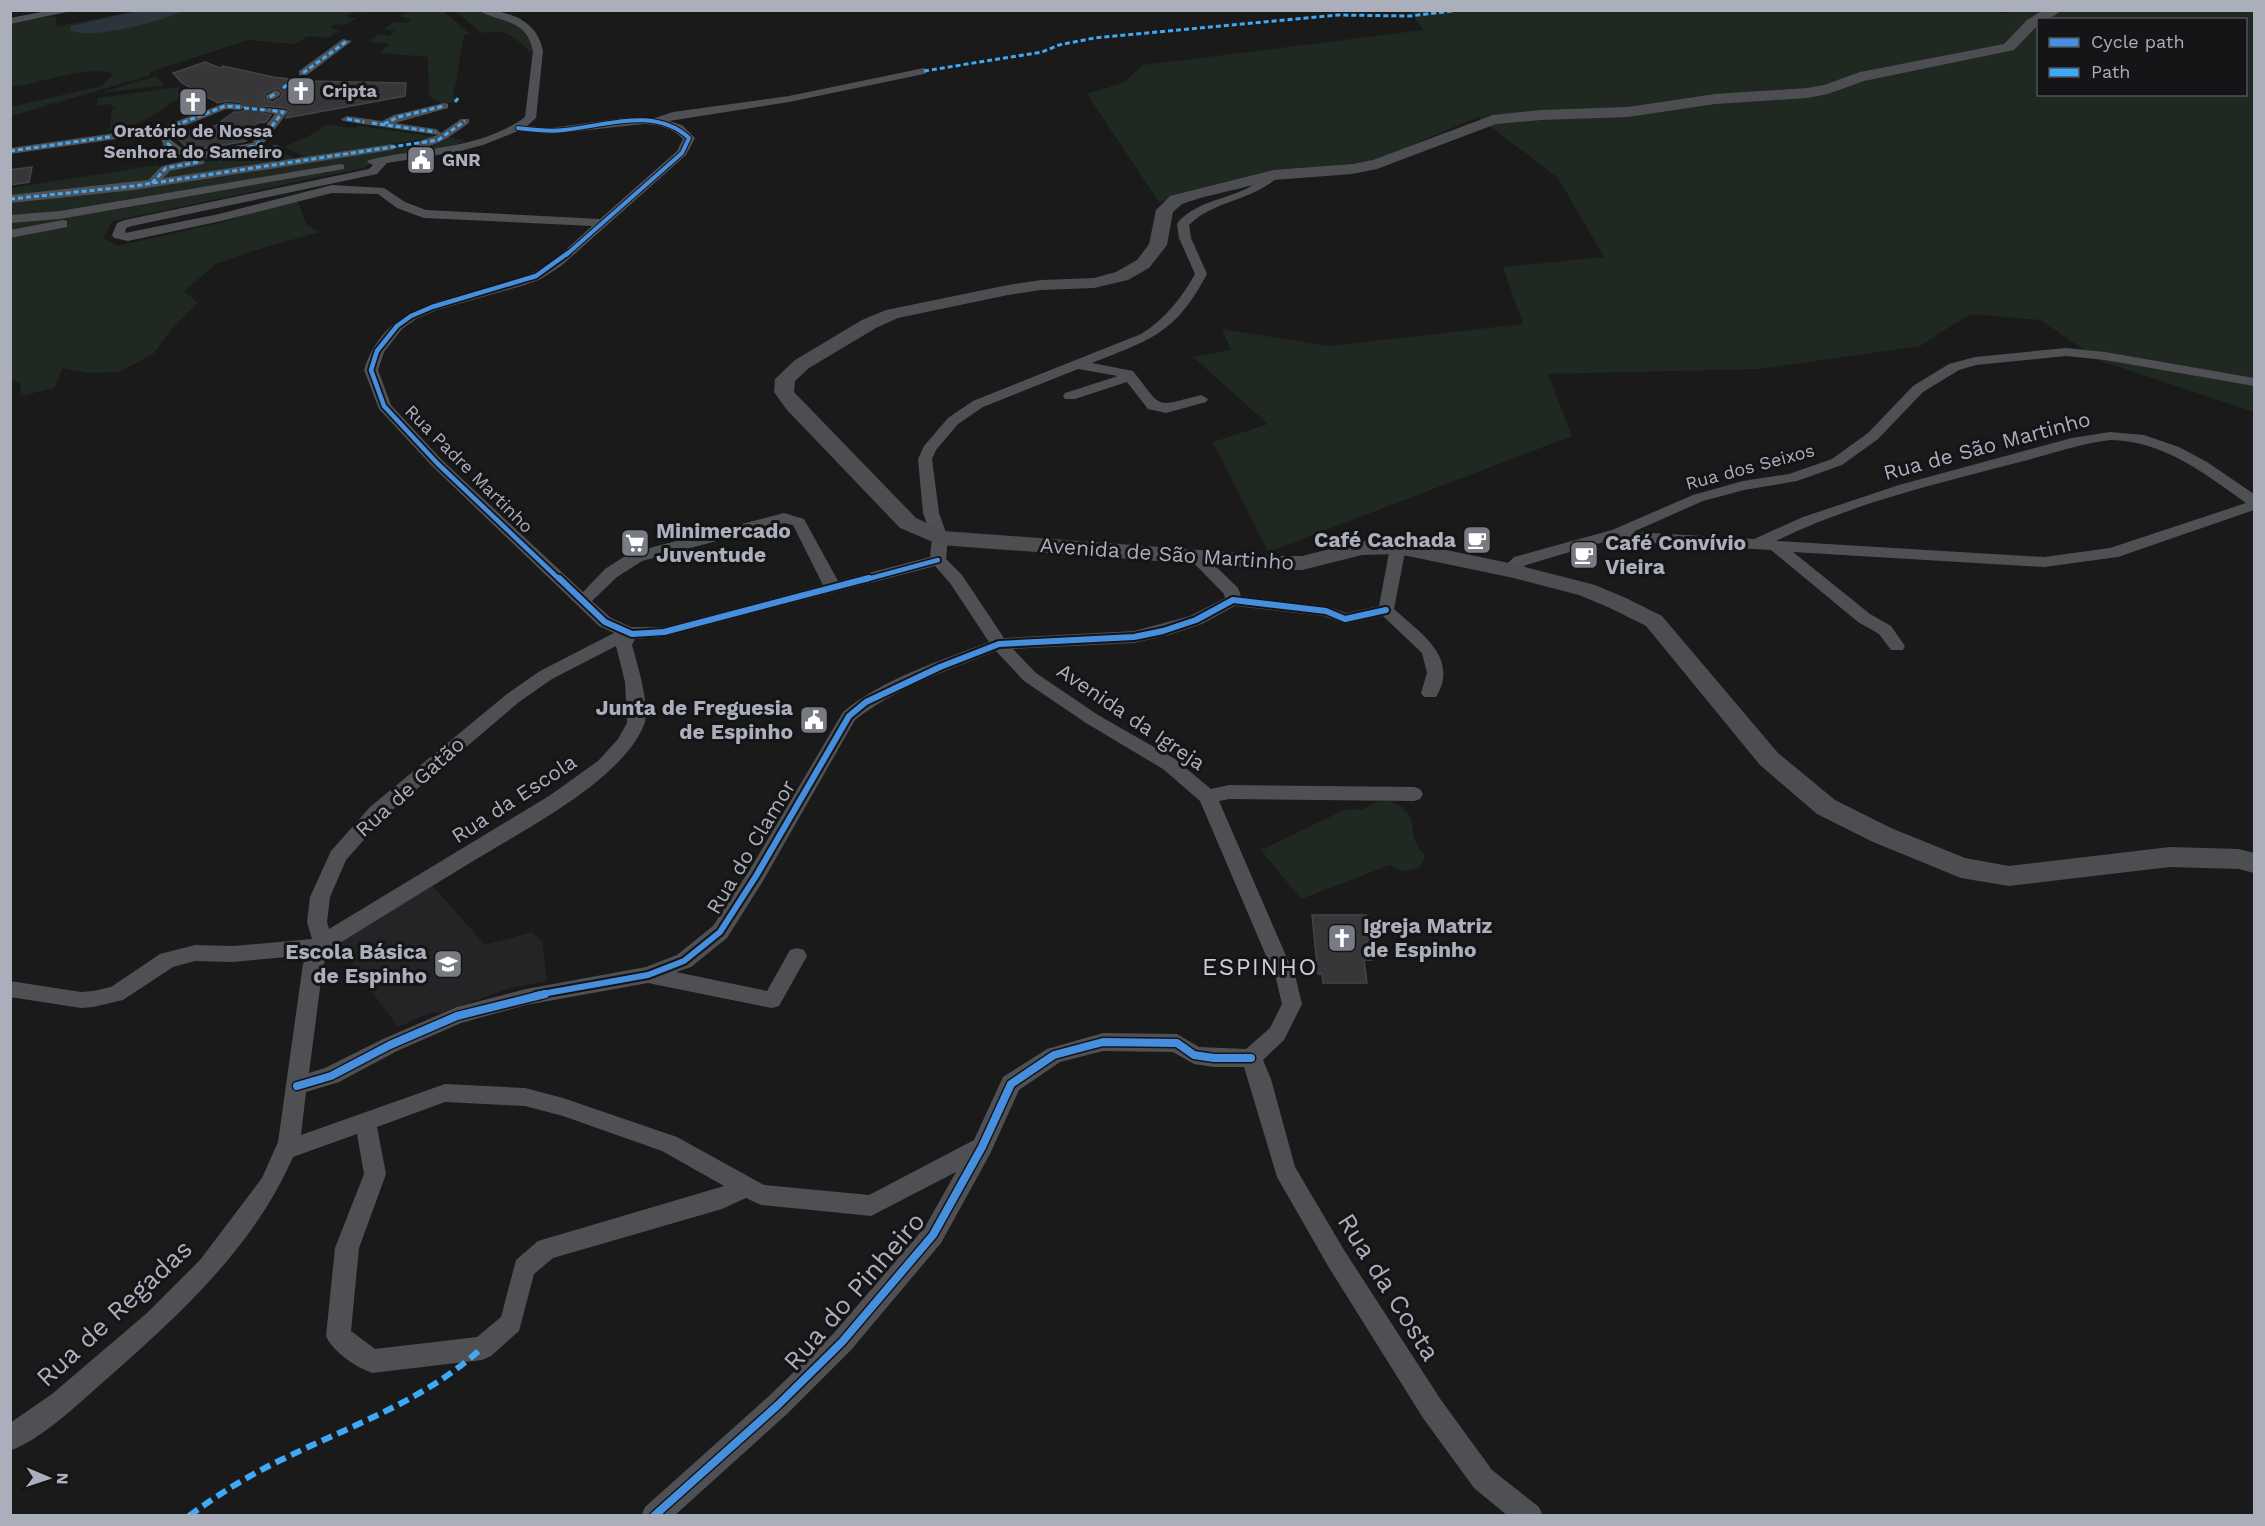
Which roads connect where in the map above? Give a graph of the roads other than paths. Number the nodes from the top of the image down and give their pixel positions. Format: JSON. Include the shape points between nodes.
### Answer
{"nodes":[{"id":1,"x":71,"y":10,"type":"edge"},
{"id":2,"x":483,"y":10,"type":"edge"},
{"id":3,"x":2055,"y":10,"type":"edge"},
{"id":4,"x":2041,"y":18,"type":"edge"},
{"id":5,"x":2037,"y":20,"type":"edge"},
{"id":6,"x":10,"y":21,"type":"edge"},
{"id":7,"x":346,"y":41,"type":"dead end"},
{"id":8,"x":924,"y":71,"type":"dead end"},
{"id":9,"x":303,"y":73,"type":"dead end"},
{"id":10,"x":453,"y":102,"type":"dead end"},
{"id":11,"x":347,"y":119,"type":"dead end"},
{"id":12,"x":465,"y":121,"type":"dead end"},
{"id":13,"x":657,"y":122,"type":"junction"},
{"id":14,"x":384,"y":124,"type":"junction"},
{"id":15,"x":518,"y":128,"type":"junction"},
{"id":16,"x":440,"y":132,"type":"junction"},
{"id":17,"x":461,"y":135,"type":"dead end"},
{"id":18,"x":166,"y":137,"type":"junction"},
{"id":19,"x":277,"y":148,"type":"dead end"},
{"id":20,"x":10,"y":151,"type":"edge"},
{"id":21,"x":10,"y":158,"type":"edge"},
{"id":22,"x":384,"y":160,"type":"junction"},
{"id":23,"x":288,"y":175,"type":"junction"},
{"id":24,"x":1274,"y":175,"type":"junction"},
{"id":25,"x":152,"y":183,"type":"junction"},
{"id":26,"x":10,"y":199,"type":"edge"},
{"id":27,"x":10,"y":219,"type":"edge"},
{"id":28,"x":604,"y":223,"type":"junction"},
{"id":29,"x":10,"y":234,"type":"edge"},
{"id":30,"x":1078,"y":365,"type":"junction"},
{"id":31,"x":1130,"y":376,"type":"junction"},
{"id":32,"x":2254,"y":382,"type":"edge"},
{"id":33,"x":1070,"y":396,"type":"dead end"},
{"id":34,"x":1201,"y":399,"type":"dead end"},
{"id":35,"x":2254,"y":503,"type":"edge"},
{"id":36,"x":1617,"y":533,"type":"junction"},
{"id":37,"x":1757,"y":544,"type":"junction"},
{"id":38,"x":1776,"y":546,"type":"junction"},
{"id":39,"x":1398,"y":547,"type":"junction"},
{"id":40,"x":939,"y":549,"type":"junction"},
{"id":41,"x":1196,"y":557,"type":"junction"},
{"id":42,"x":1509,"y":570,"type":"junction"},
{"id":43,"x":833,"y":588,"type":"junction"},
{"id":44,"x":1233,"y":600,"type":"junction"},
{"id":45,"x":583,"y":601,"type":"junction"},
{"id":46,"x":1386,"y":610,"type":"junction"},
{"id":47,"x":629,"y":632,"type":"junction"},
{"id":48,"x":999,"y":644,"type":"junction"},
{"id":49,"x":1897,"y":646,"type":"dead end"},
{"id":50,"x":1430,"y":693,"type":"dead end"},
{"id":51,"x":1414,"y":794,"type":"dead end"},
{"id":52,"x":1208,"y":797,"type":"junction"},
{"id":53,"x":2254,"y":863,"type":"edge"},
{"id":54,"x":324,"y":946,"type":"junction"},
{"id":55,"x":797,"y":956,"type":"dead end"},
{"id":56,"x":648,"y":975,"type":"junction"},
{"id":57,"x":10,"y":989,"type":"edge"},
{"id":58,"x":1251,"y":1058,"type":"junction"},
{"id":59,"x":297,"y":1086,"type":"junction"},
{"id":60,"x":365,"y":1121,"type":"junction"},
{"id":61,"x":982,"y":1147,"type":"junction"},
{"id":62,"x":286,"y":1150,"type":"junction"},
{"id":63,"x":745,"y":1187,"type":"junction"},
{"id":64,"x":10,"y":1438,"type":"edge"},
{"id":65,"x":654,"y":1515,"type":"edge"},
{"id":66,"x":1530,"y":1515,"type":"edge"}],
"edges":[{"from":1,"to":6,"type":"street"},
{"from":2,"to":15,"type":"street","via":[[527,26],[537,41],[530,118]]},
{"from":3,"to":4,"type":"main road"},
{"from":5,"to":24,"type":"main road","via":[[2009,47],[1860,77],[1828,89],[1628,112],[1492,120],[1377,164]]},
{"from":7,"to":9,"type":"street"},
{"from":8,"to":13,"type":"street","via":[[789,99],[673,115]]},
{"from":10,"to":14,"type":"street","via":[[400,113]]},
{"from":11,"to":14,"type":"street"},
{"from":12,"to":16,"type":"street"},
{"from":13,"to":15,"type":"street","name":"Rua Padre Martinho","via":[[630,121],[551,131]]},
{"from":13,"to":28,"type":"street","name":"Rua Padre Martinho","via":[[684,130],[688,145]]},
{"from":14,"to":16,"type":"street"},
{"from":15,"to":22,"type":"street","via":[[464,146]]},
{"from":16,"to":17,"type":"street"},
{"from":16,"to":25,"type":"street","via":[[438,140]]},
{"from":18,"to":18,"type":"street","via":[[187,158],[256,146],[283,112],[268,99],[225,106]]},
{"from":18,"to":20,"type":"street"},
{"from":18,"to":21,"type":"street"},
{"from":19,"to":25,"type":"street","via":[[166,168]]},
{"from":22,"to":23,"type":"street"},
{"from":22,"to":28,"type":"street","via":[[373,171],[129,223],[121,226],[118,235],[128,237],[312,192],[349,189],[380,191],[400,205],[424,214]]},
{"from":23,"to":27,"type":"street"},
{"from":23,"to":29,"type":"street"},
{"from":24,"to":30,"type":"street","via":[[1258,190],[1198,209],[1184,224],[1185,242],[1201,274],[1170,320],[1146,337]]},
{"from":24,"to":40,"type":"main road","via":[[1176,201],[1165,210],[1158,245],[1143,264],[1122,276],[1094,284],[1008,290],[893,315],[869,324],[802,364],[785,379],[784,392],[795,406],[908,523]]},
{"from":25,"to":26,"type":"street"},
{"from":28,"to":45,"type":"street","name":"Rua Padre Martinho","via":[[536,276],[411,316],[397,326],[377,351],[371,370],[384,406],[437,463]]},
{"from":30,"to":31,"type":"street"},
{"from":30,"to":40,"type":"street","via":[[978,404],[953,421],[929,448],[926,473]]},
{"from":31,"to":33,"type":"street"},
{"from":31,"to":34,"type":"street","via":[[1153,406],[1166,409]]},
{"from":32,"to":36,"type":"street","name":"Rua dos Seixos","via":[[2066,352],[1975,361],[1954,367],[1918,389],[1873,436],[1837,462],[1792,478],[1698,498]]},
{"from":35,"to":37,"type":"street","name":"Rua de São Martinho","via":[[2184,454],[2145,439],[2117,435],[2086,438],[1898,489],[1784,529]]},
{"from":35,"to":38,"type":"street","name":"Rua de São Martinho","via":[[2112,553],[2044,562]]},
{"from":36,"to":37,"type":"street","name":"Rua de São Martinho"},
{"from":36,"to":42,"type":"street","name":"Rua de São Martinho","via":[[1520,561]]},
{"from":37,"to":38,"type":"street","name":"Rua de São Martinho"},
{"from":38,"to":49,"type":"street","via":[[1864,618],[1885,630]]},
{"from":39,"to":41,"type":"main road","name":"Avenida de São Martinho","via":[[1362,549],[1302,563]]},
{"from":39,"to":42,"type":"main road","name":"Avenida de São Martinho"},
{"from":39,"to":46,"type":"street"},
{"from":40,"to":41,"type":"main road","name":"Avenida de São Martinho"},
{"from":40,"to":43,"type":"street","name":"Rua Padre Martinho"},
{"from":40,"to":48,"type":"street","name":"Avenida da Igreja"},
{"from":41,"to":44,"type":"street","via":[[1232,592]]},
{"from":42,"to":53,"type":"main road","name":"Avenida de São Martinho","via":[[1587,590],[1654,621],[1769,759],[1826,807],[1961,868],[2009,876],[2170,857]]},
{"from":43,"to":45,"type":"street","via":[[799,522],[784,518],[636,557],[610,573]]},
{"from":43,"to":47,"type":"street","name":"Rua Padre Martinho","via":[[664,632]]},
{"from":44,"to":46,"type":"street","via":[[1326,611],[1345,618]]},
{"from":44,"to":48,"type":"street","name":"Rua do Clamor","via":[[1196,620],[1134,637]]},
{"from":45,"to":47,"type":"street","name":"Rua Padre Martinho","via":[[605,622]]},
{"from":46,"to":50,"type":"street","via":[[1430,651],[1436,673]]},
{"from":47,"to":54,"type":"street","name":"Rua de Gatão","via":[[546,675],[513,698],[377,812],[338,856],[320,897],[317,922]]},
{"from":47,"to":54,"type":"street","name":"Rua da Escola","via":[[624,645],[634,682],[636,723],[625,743],[604,766],[546,807]]},
{"from":48,"to":52,"type":"street","name":"Avenida da Igreja","via":[[1030,676],[1092,719],[1169,764]]},
{"from":48,"to":56,"type":"street","name":"Rua do Clamor","via":[[866,702],[849,716],[720,932],[684,961]]},
{"from":51,"to":52,"type":"street","via":[[1229,792]]},
{"from":52,"to":58,"type":"street","name":"Avenida da Igreja","via":[[1286,979],[1292,1004],[1277,1034]]},
{"from":54,"to":57,"type":"street","via":[[167,960],[116,994],[93,999]]},
{"from":54,"to":59,"type":"street","name":"Rua de Regadas","via":[[313,964]]},
{"from":55,"to":56,"type":"street","via":[[772,1000]]},
{"from":56,"to":59,"type":"street","name":"Rua do Clamor","via":[[526,997],[457,1016],[331,1076]]},
{"from":58,"to":61,"type":"street","name":"Rua do Pinheiro","via":[[1194,1055],[1177,1043],[1152,1042],[1103,1042],[1054,1055],[1011,1084]]},
{"from":58,"to":66,"type":"street","name":"Rua da Costa","via":[[1285,1170],[1336,1258],[1432,1409],[1483,1479]]},
{"from":59,"to":62,"type":"street","name":"Rua de Regadas"},
{"from":60,"to":62,"type":"street"},
{"from":60,"to":63,"type":"street","via":[[444,1093],[525,1097],[669,1144]]},
{"from":60,"to":63,"type":"street","via":[[375,1174],[346,1248],[338,1336],[372,1361],[482,1348],[511,1323],[524,1268],[546,1249],[722,1199]]},
{"from":61,"to":63,"type":"street","via":[[871,1206],[761,1195]]},
{"from":61,"to":65,"type":"street","name":"Rua do Pinheiro","via":[[933,1235],[842,1342],[778,1405]]},
{"from":62,"to":64,"type":"street","name":"Rua de Regadas","via":[[270,1185],[208,1268],[155,1321],[61,1403]]}]}
